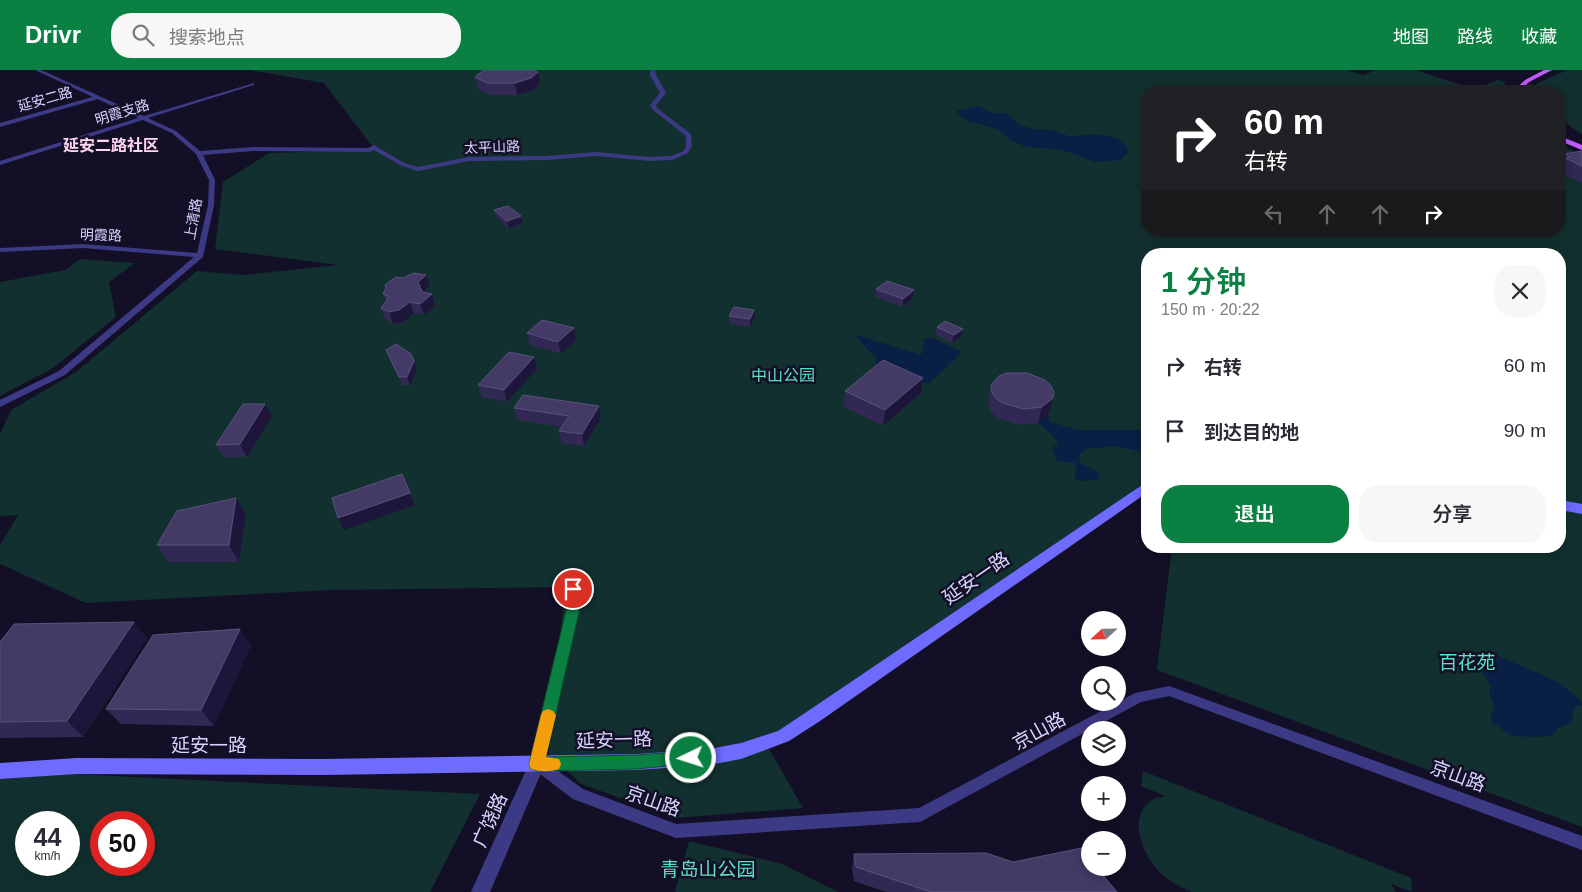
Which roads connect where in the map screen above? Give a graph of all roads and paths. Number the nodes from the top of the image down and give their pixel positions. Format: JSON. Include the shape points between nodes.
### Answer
{"nodes":[{"id":1,"x":37,"y":70,"type":"edge"},
{"id":2,"x":653,"y":70,"type":"edge"},
{"id":3,"x":1549,"y":70,"type":"edge"},
{"id":4,"x":252,"y":84,"type":"dead end"},
{"id":5,"x":1523,"y":85,"type":"edge"},
{"id":6,"x":96,"y":98,"type":"junction"},
{"id":7,"x":144,"y":119,"type":"junction"},
{"id":8,"x":0,"y":125,"type":"edge"},
{"id":9,"x":1566,"y":141,"type":"edge"},
{"id":10,"x":1582,"y":148,"type":"edge"},
{"id":11,"x":199,"y":153,"type":"junction"},
{"id":12,"x":0,"y":163,"type":"edge"},
{"id":13,"x":0,"y":250,"type":"edge"},
{"id":14,"x":200,"y":255,"type":"junction"},
{"id":15,"x":0,"y":404,"type":"edge"},
{"id":16,"x":1141,"y":490,"type":"edge"},
{"id":17,"x":1566,"y":506,"type":"edge"},
{"id":18,"x":1582,"y":509,"type":"edge"},
{"id":19,"x":573,"y":589,"type":"dead end"},
{"id":20,"x":537,"y":764,"type":"junction"},
{"id":21,"x":0,"y":770,"type":"edge"},
{"id":22,"x":1582,"y":843,"type":"edge"},
{"id":23,"x":480,"y":892,"type":"edge"}],
"edges":[{"from":1,"to":6,"type":"street","name":"上清路"},
{"from":2,"to":11,"type":"street","name":"太平山路","via":[[664,93],[655,102],[655,108],[689,135],[689,146],[680,156],[663,159],[596,154],[469,158],[418,169],[402,164],[374,147],[369,150],[253,148]]},
{"from":3,"to":5,"type":"main road"},
{"from":4,"to":7,"type":"street","name":"明霞支路"},
{"from":6,"to":7,"type":"street","name":"上清路"},
{"from":6,"to":8,"type":"street","name":"延安二路"},
{"from":7,"to":11,"type":"street","name":"上清路","via":[[174,132]]},
{"from":7,"to":12,"type":"street","name":"明霞支路"},
{"from":9,"to":10,"type":"main road"},
{"from":11,"to":14,"type":"street","name":"上清路","via":[[212,180],[211,206]]},
{"from":13,"to":14,"type":"street","name":"明霞路","via":[[82,246]]},
{"from":14,"to":15,"type":"street","name":"上清路","via":[[62,373]]},
{"from":16,"to":20,"type":"main road","name":"延安一路","via":[[783,736],[741,751],[709,756],[637,762]]},
{"from":17,"to":18,"type":"main road"},
{"from":19,"to":20,"type":"street","via":[[574,603]]},
{"from":20,"to":21,"type":"main road","name":"延安一路","via":[[77,766]]},
{"from":20,"to":22,"type":"street","name":"京山路","via":[[578,794],[676,831],[920,815],[1139,698],[1169,691]]},
{"from":20,"to":23,"type":"street","name":"广饶路"}]}
